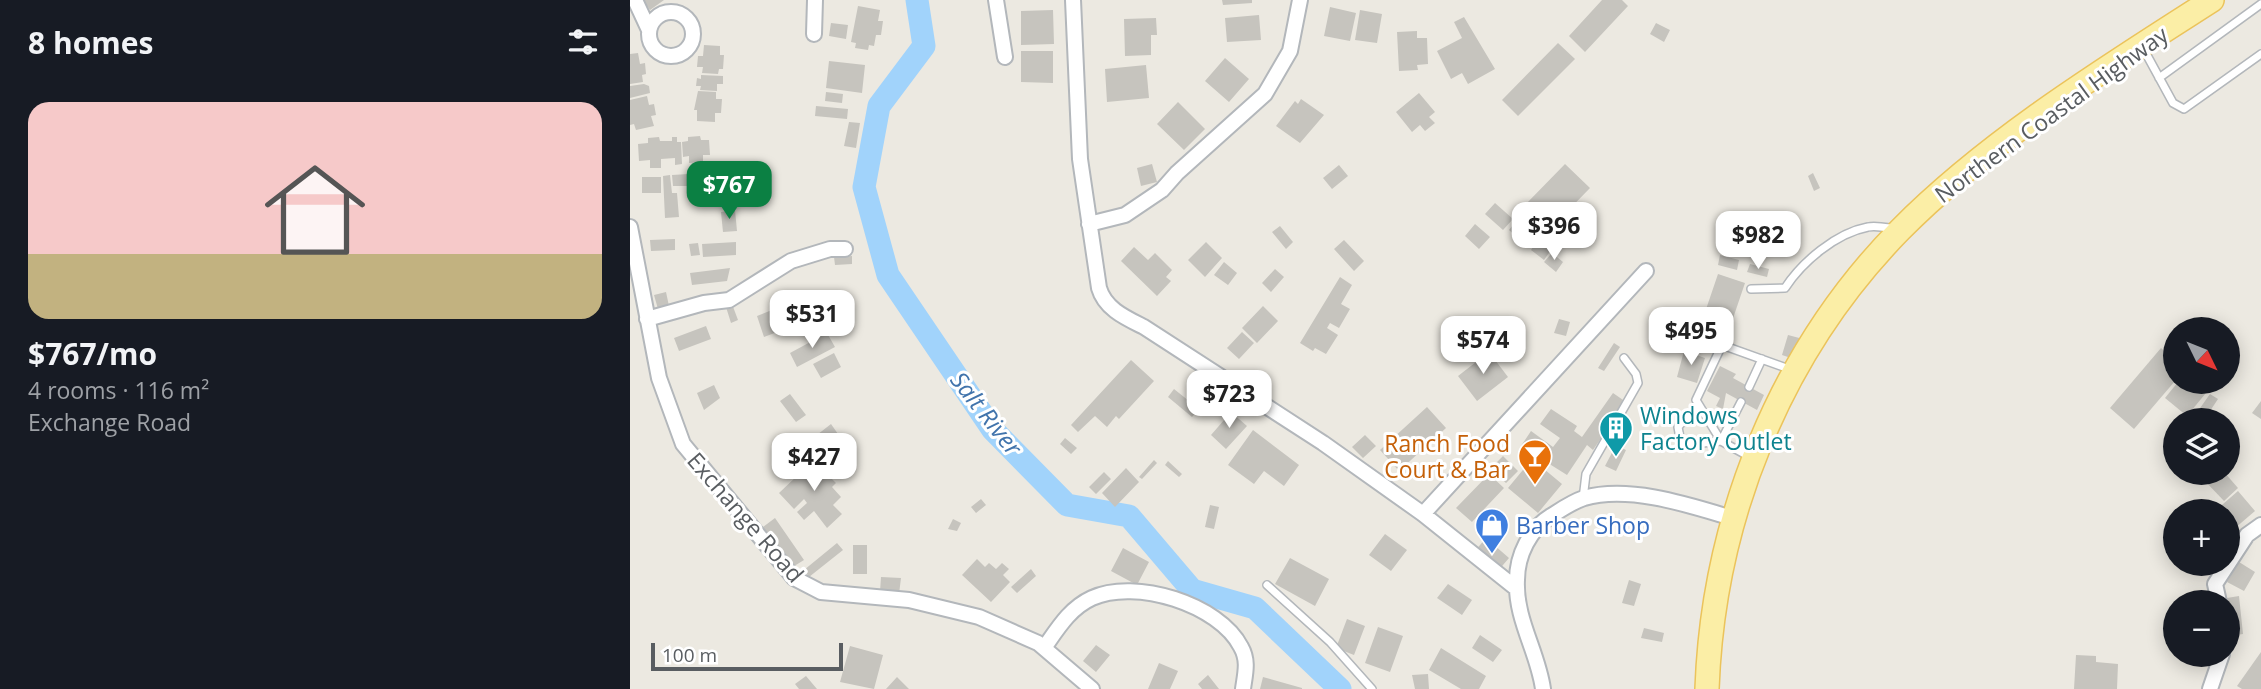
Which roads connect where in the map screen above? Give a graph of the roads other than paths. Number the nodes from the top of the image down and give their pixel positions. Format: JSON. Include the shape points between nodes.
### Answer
{"nodes":[{"id":1,"x":815,"y":0,"type":"edge"},
{"id":2,"x":996,"y":0,"type":"edge"},
{"id":3,"x":1073,"y":0,"type":"edge"},
{"id":4,"x":1300,"y":0,"type":"edge"},
{"id":5,"x":2212,"y":0,"type":"edge"},
{"id":6,"x":2261,"y":4,"type":"edge"},
{"id":7,"x":638,"y":5,"type":"edge"},
{"id":8,"x":660,"y":15,"type":"junction"},
{"id":9,"x":649,"y":30,"type":"junction"},
{"id":10,"x":814,"y":34,"type":"dead end"},
{"id":11,"x":2142,"y":46,"type":"junction"},
{"id":12,"x":2261,"y":54,"type":"edge"},
{"id":13,"x":1005,"y":57,"type":"dead end"},
{"id":14,"x":2159,"y":78,"type":"junction"},
{"id":15,"x":1088,"y":224,"type":"junction"},
{"id":16,"x":630,"y":227,"type":"edge"},
{"id":17,"x":1900,"y":230,"type":"junction"},
{"id":18,"x":845,"y":249,"type":"dead end"},
{"id":19,"x":1646,"y":271,"type":"dead end"},
{"id":20,"x":1751,"y":289,"type":"dead end"},
{"id":21,"x":647,"y":319,"type":"junction"},
{"id":22,"x":1708,"y":340,"type":"dead end"},
{"id":23,"x":1722,"y":345,"type":"junction"},
{"id":24,"x":1624,"y":358,"type":"dead end"},
{"id":25,"x":1762,"y":359,"type":"junction"},
{"id":26,"x":1796,"y":371,"type":"junction"},
{"id":27,"x":1749,"y":387,"type":"dead end"},
{"id":28,"x":1741,"y":402,"type":"dead end"},
{"id":29,"x":1698,"y":405,"type":"junction"},
{"id":30,"x":1721,"y":440,"type":"junction"},
{"id":31,"x":1753,"y":458,"type":"junction"},
{"id":32,"x":1583,"y":499,"type":"junction"},
{"id":33,"x":1423,"y":514,"type":"junction"},
{"id":34,"x":1732,"y":518,"type":"junction"},
{"id":35,"x":2261,"y":524,"type":"edge"},
{"id":36,"x":1267,"y":585,"type":"dead end"},
{"id":37,"x":1517,"y":589,"type":"junction"},
{"id":38,"x":2216,"y":590,"type":"edge"},
{"id":39,"x":1044,"y":648,"type":"junction"},
{"id":40,"x":2218,"y":667,"type":"edge"},
{"id":41,"x":1092,"y":689,"type":"edge"},
{"id":42,"x":1243,"y":689,"type":"edge"},
{"id":43,"x":1372,"y":689,"type":"edge"},
{"id":44,"x":1543,"y":689,"type":"edge"},
{"id":45,"x":1707,"y":689,"type":"edge"},
{"id":46,"x":2210,"y":689,"type":"edge"}],
"edges":[{"from":1,"to":10,"type":"street"},
{"from":2,"to":13,"type":"street"},
{"from":3,"to":15,"type":"street","via":[[1080,159]]},
{"from":4,"to":15,"type":"street","via":[[1290,51],[1265,94],[1162,190],[1125,215]]},
{"from":5,"to":11,"type":"main road","name":"Northern Coastal Highway"},
{"from":6,"to":14,"type":"lane"},
{"from":7,"to":8,"type":"street"},
{"from":7,"to":9,"type":"street"},
{"from":8,"to":9,"type":"street"},
{"from":8,"to":9,"type":"street","via":[[684,16],[693,32],[690,44],[681,53],[664,54],[651,42]]},
{"from":11,"to":14,"type":"lane"},
{"from":11,"to":17,"type":"main road","name":"Northern Coastal Highway","via":[[1956,178]]},
{"from":12,"to":14,"type":"lane","via":[[2184,109],[2173,103]]},
{"from":15,"to":33,"type":"street","via":[[1099,288],[1107,304],[1323,443]]},
{"from":16,"to":21,"type":"street","name":"Exchange Road"},
{"from":17,"to":20,"type":"lane","via":[[1870,226],[1812,257],[1785,288]]},
{"from":17,"to":26,"type":"main road","name":"Northern Coastal Highway","via":[[1835,310]]},
{"from":18,"to":21,"type":"street","via":[[792,261],[729,300]]},
{"from":19,"to":33,"type":"street"},
{"from":21,"to":39,"type":"street","name":"Exchange Road","via":[[659,378],[683,444],[794,578],[821,592],[909,600],[958,611]]},
{"from":22,"to":23,"type":"lane"},
{"from":23,"to":25,"type":"lane"},
{"from":23,"to":29,"type":"lane","via":[[1698,394]]},
{"from":24,"to":32,"type":"lane","via":[[1637,383],[1586,474]]},
{"from":25,"to":26,"type":"lane"},
{"from":25,"to":27,"type":"lane"},
{"from":26,"to":31,"type":"main road","name":"Northern Coastal Highway"},
{"from":28,"to":30,"type":"lane"},
{"from":29,"to":30,"type":"lane"},
{"from":29,"to":30,"type":"lane","via":[[1678,427],[1680,438],[1694,444]]},
{"from":30,"to":31,"type":"lane"},
{"from":31,"to":34,"type":"main road","name":"Northern Coastal Highway"},
{"from":32,"to":34,"type":"street","via":[[1638,497]]},
{"from":32,"to":37,"type":"street","via":[[1532,532],[1520,561]]},
{"from":33,"to":37,"type":"street"},
{"from":34,"to":45,"type":"main road","name":"Northern Coastal Highway","via":[[1715,600]]},
{"from":35,"to":38,"type":"street","via":[[2247,535],[2215,584]]},
{"from":36,"to":43,"type":"lane","via":[[1330,642]]},
{"from":37,"to":44,"type":"street","via":[[1522,623]]},
{"from":39,"to":41,"type":"street","name":"Exchange Road"},
{"from":39,"to":42,"type":"street","via":[[1075,608],[1094,597],[1121,591],[1162,595],[1185,602],[1227,629],[1241,646],[1247,664]]},
{"from":40,"to":46,"type":"street"}]}
